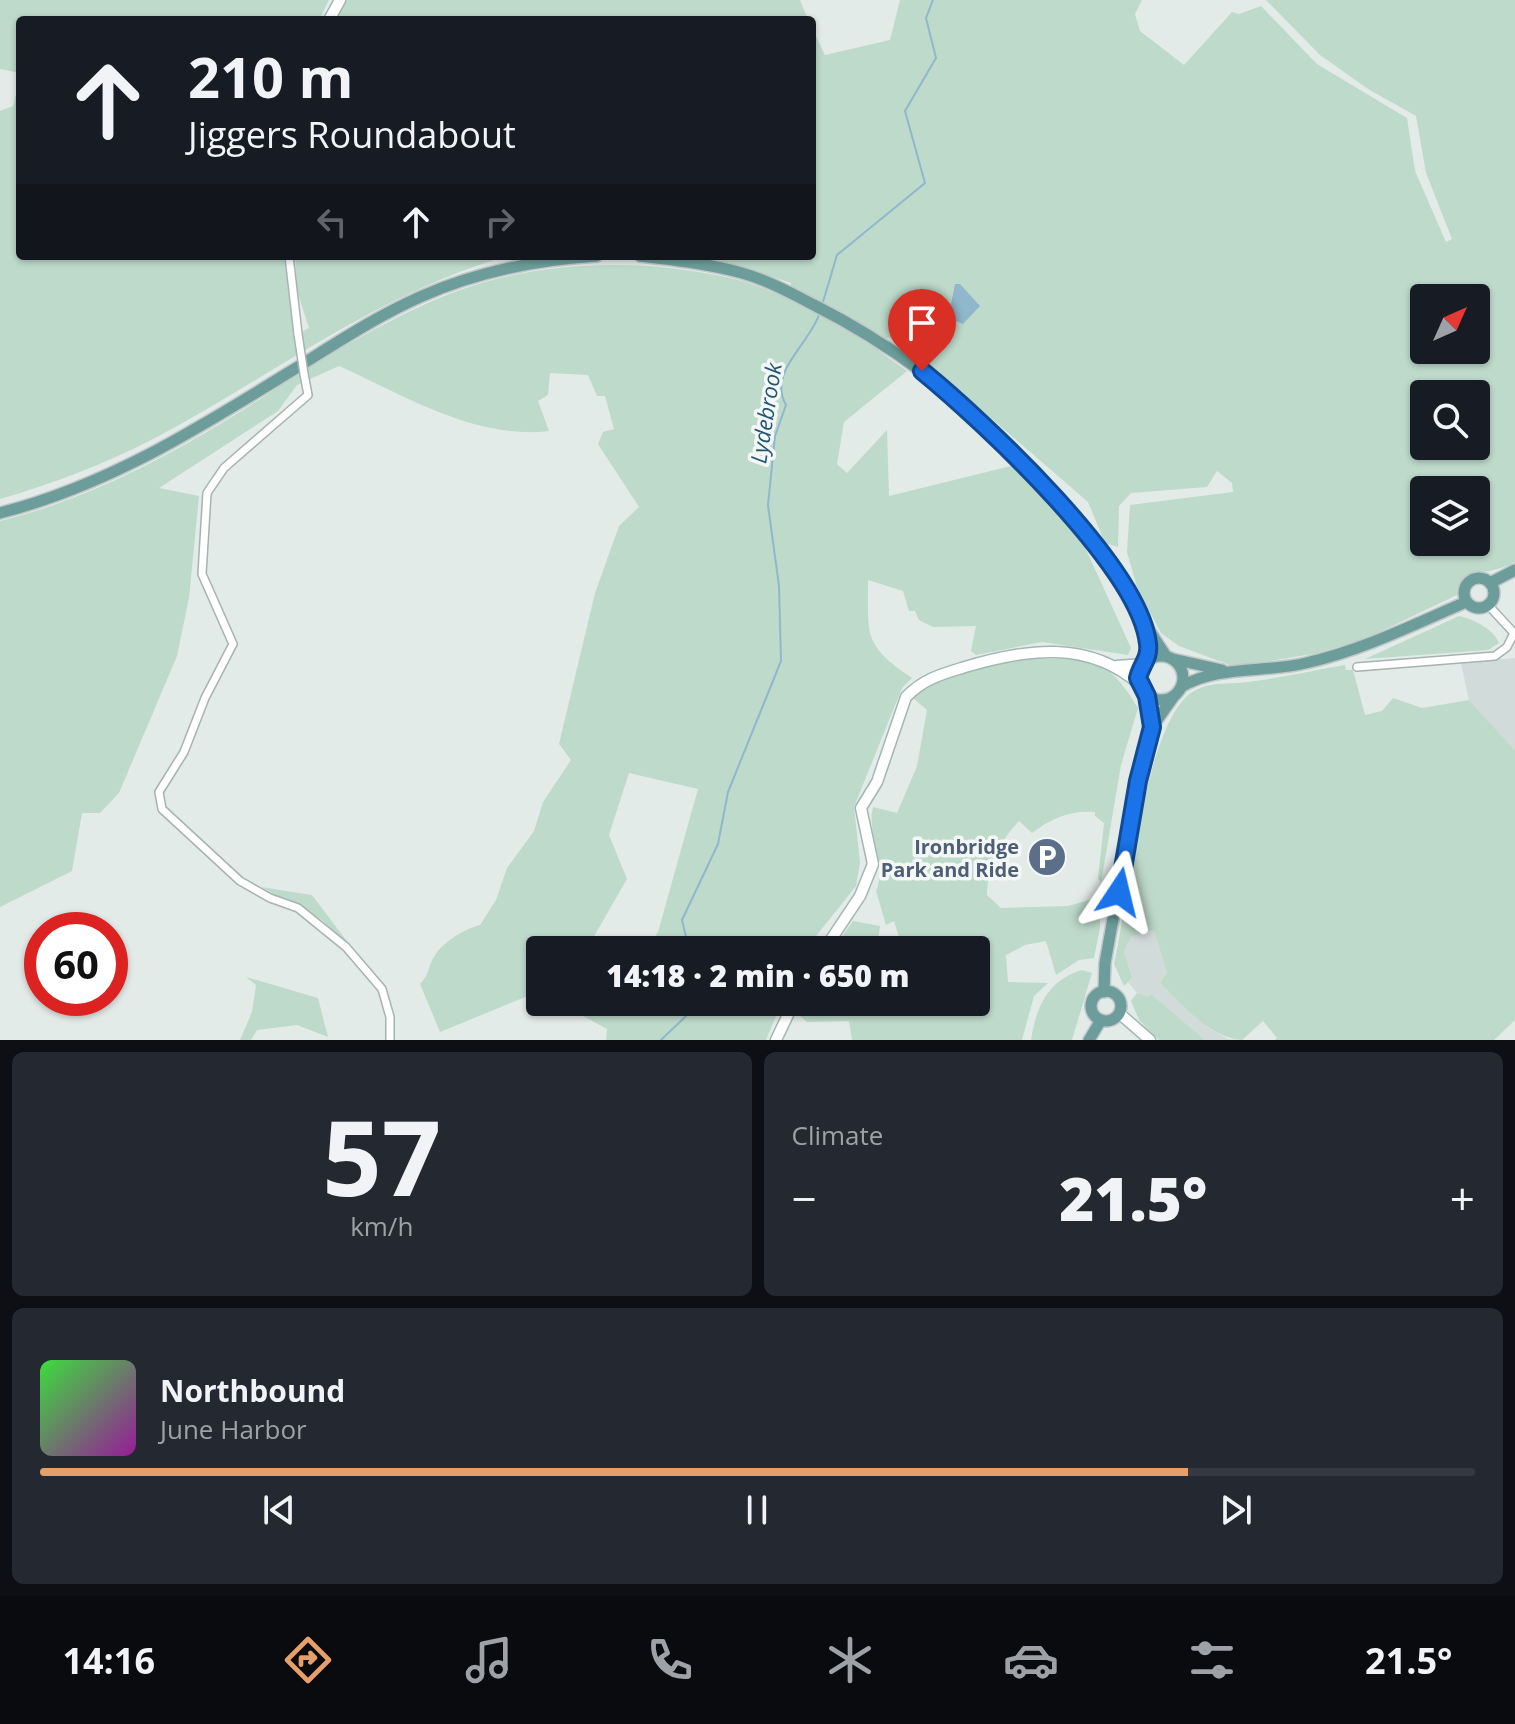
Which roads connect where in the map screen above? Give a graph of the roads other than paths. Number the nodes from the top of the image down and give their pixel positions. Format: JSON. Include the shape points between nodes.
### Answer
{"nodes":[{"id":1,"x":289,"y":260,"type":"edge"},
{"id":2,"x":547,"y":260,"type":"edge"},
{"id":3,"x":663,"y":260,"type":"edge"},
{"id":4,"x":0,"y":513,"type":"edge"},
{"id":5,"x":1515,"y":570,"type":"edge"},
{"id":6,"x":1490,"y":583,"type":"junction"},
{"id":7,"x":1466,"y":602,"type":"junction"},
{"id":8,"x":1488,"y":605,"type":"junction"},
{"id":9,"x":1145,"y":627,"type":"junction"},
{"id":10,"x":1515,"y":634,"type":"edge"},
{"id":11,"x":1169,"y":657,"type":"junction"},
{"id":12,"x":1145,"y":662,"type":"junction"},
{"id":13,"x":1115,"y":666,"type":"junction"},
{"id":14,"x":1357,"y":667,"type":"dead end"},
{"id":15,"x":1231,"y":672,"type":"junction"},
{"id":16,"x":1140,"y":685,"type":"junction"},
{"id":17,"x":1178,"y":692,"type":"junction"},
{"id":18,"x":1147,"y":696,"type":"junction"},
{"id":19,"x":1152,"y":727,"type":"junction"},
{"id":20,"x":833,"y":936,"type":"edge"},
{"id":21,"x":1104,"y":992,"type":"junction"},
{"id":22,"x":1119,"y":1013,"type":"junction"},
{"id":23,"x":787,"y":1016,"type":"edge"},
{"id":24,"x":1101,"y":1020,"type":"junction"},
{"id":25,"x":390,"y":1040,"type":"edge"},
{"id":26,"x":776,"y":1040,"type":"edge"},
{"id":27,"x":1089,"y":1040,"type":"edge"},
{"id":28,"x":1150,"y":1040,"type":"edge"}],
"edges":[{"from":1,"to":25,"type":"street","bridge":true,"via":[[308,395],[224,468],[207,493],[202,574],[233,644],[184,752],[159,792],[162,809],[240,881],[298,908],[329,930],[375,977],[386,1001]]},
{"from":2,"to":4,"type":"main road","via":[[421,296],[117,473]]},
{"from":3,"to":9,"type":"main road","via":[[745,274],[788,291],[843,319],[922,371],[1002,439],[1096,548]]},
{"from":5,"to":6,"type":"main road"},
{"from":6,"to":7,"type":"main road","via":[[1477,578],[1467,583]]},
{"from":6,"to":8,"type":"main road","via":[[1494,592]]},
{"from":7,"to":8,"type":"main road","via":[[1479,608]]},
{"from":7,"to":15,"type":"main road","via":[[1347,653]]},
{"from":8,"to":10,"type":"street"},
{"from":9,"to":11,"type":"main road"},
{"from":9,"to":12,"type":"main road"},
{"from":10,"to":14,"type":"street","via":[[1495,656]]},
{"from":11,"to":12,"type":"main road"},
{"from":11,"to":15,"type":"main road"},
{"from":11,"to":17,"type":"main road","via":[[1183,674]]},
{"from":12,"to":13,"type":"street"},
{"from":12,"to":16,"type":"main road"},
{"from":13,"to":16,"type":"street"},
{"from":13,"to":20,"type":"street","via":[[1073,653],[1029,651],[928,678],[915,687],[906,697],[877,782],[861,808],[873,864],[860,896]]},
{"from":15,"to":17,"type":"main road","via":[[1204,677]]},
{"from":16,"to":18,"type":"main road"},
{"from":17,"to":18,"type":"main road","via":[[1161,701]]},
{"from":17,"to":19,"type":"main road"},
{"from":18,"to":19,"type":"main road"},
{"from":19,"to":21,"type":"main road","via":[[1105,963]]},
{"from":21,"to":22,"type":"main road","via":[[1118,998]]},
{"from":21,"to":24,"type":"main road","via":[[1092,1004]]},
{"from":22,"to":24,"type":"main road"},
{"from":22,"to":28,"type":"street"},
{"from":23,"to":26,"type":"street"},
{"from":24,"to":27,"type":"main road"}]}
